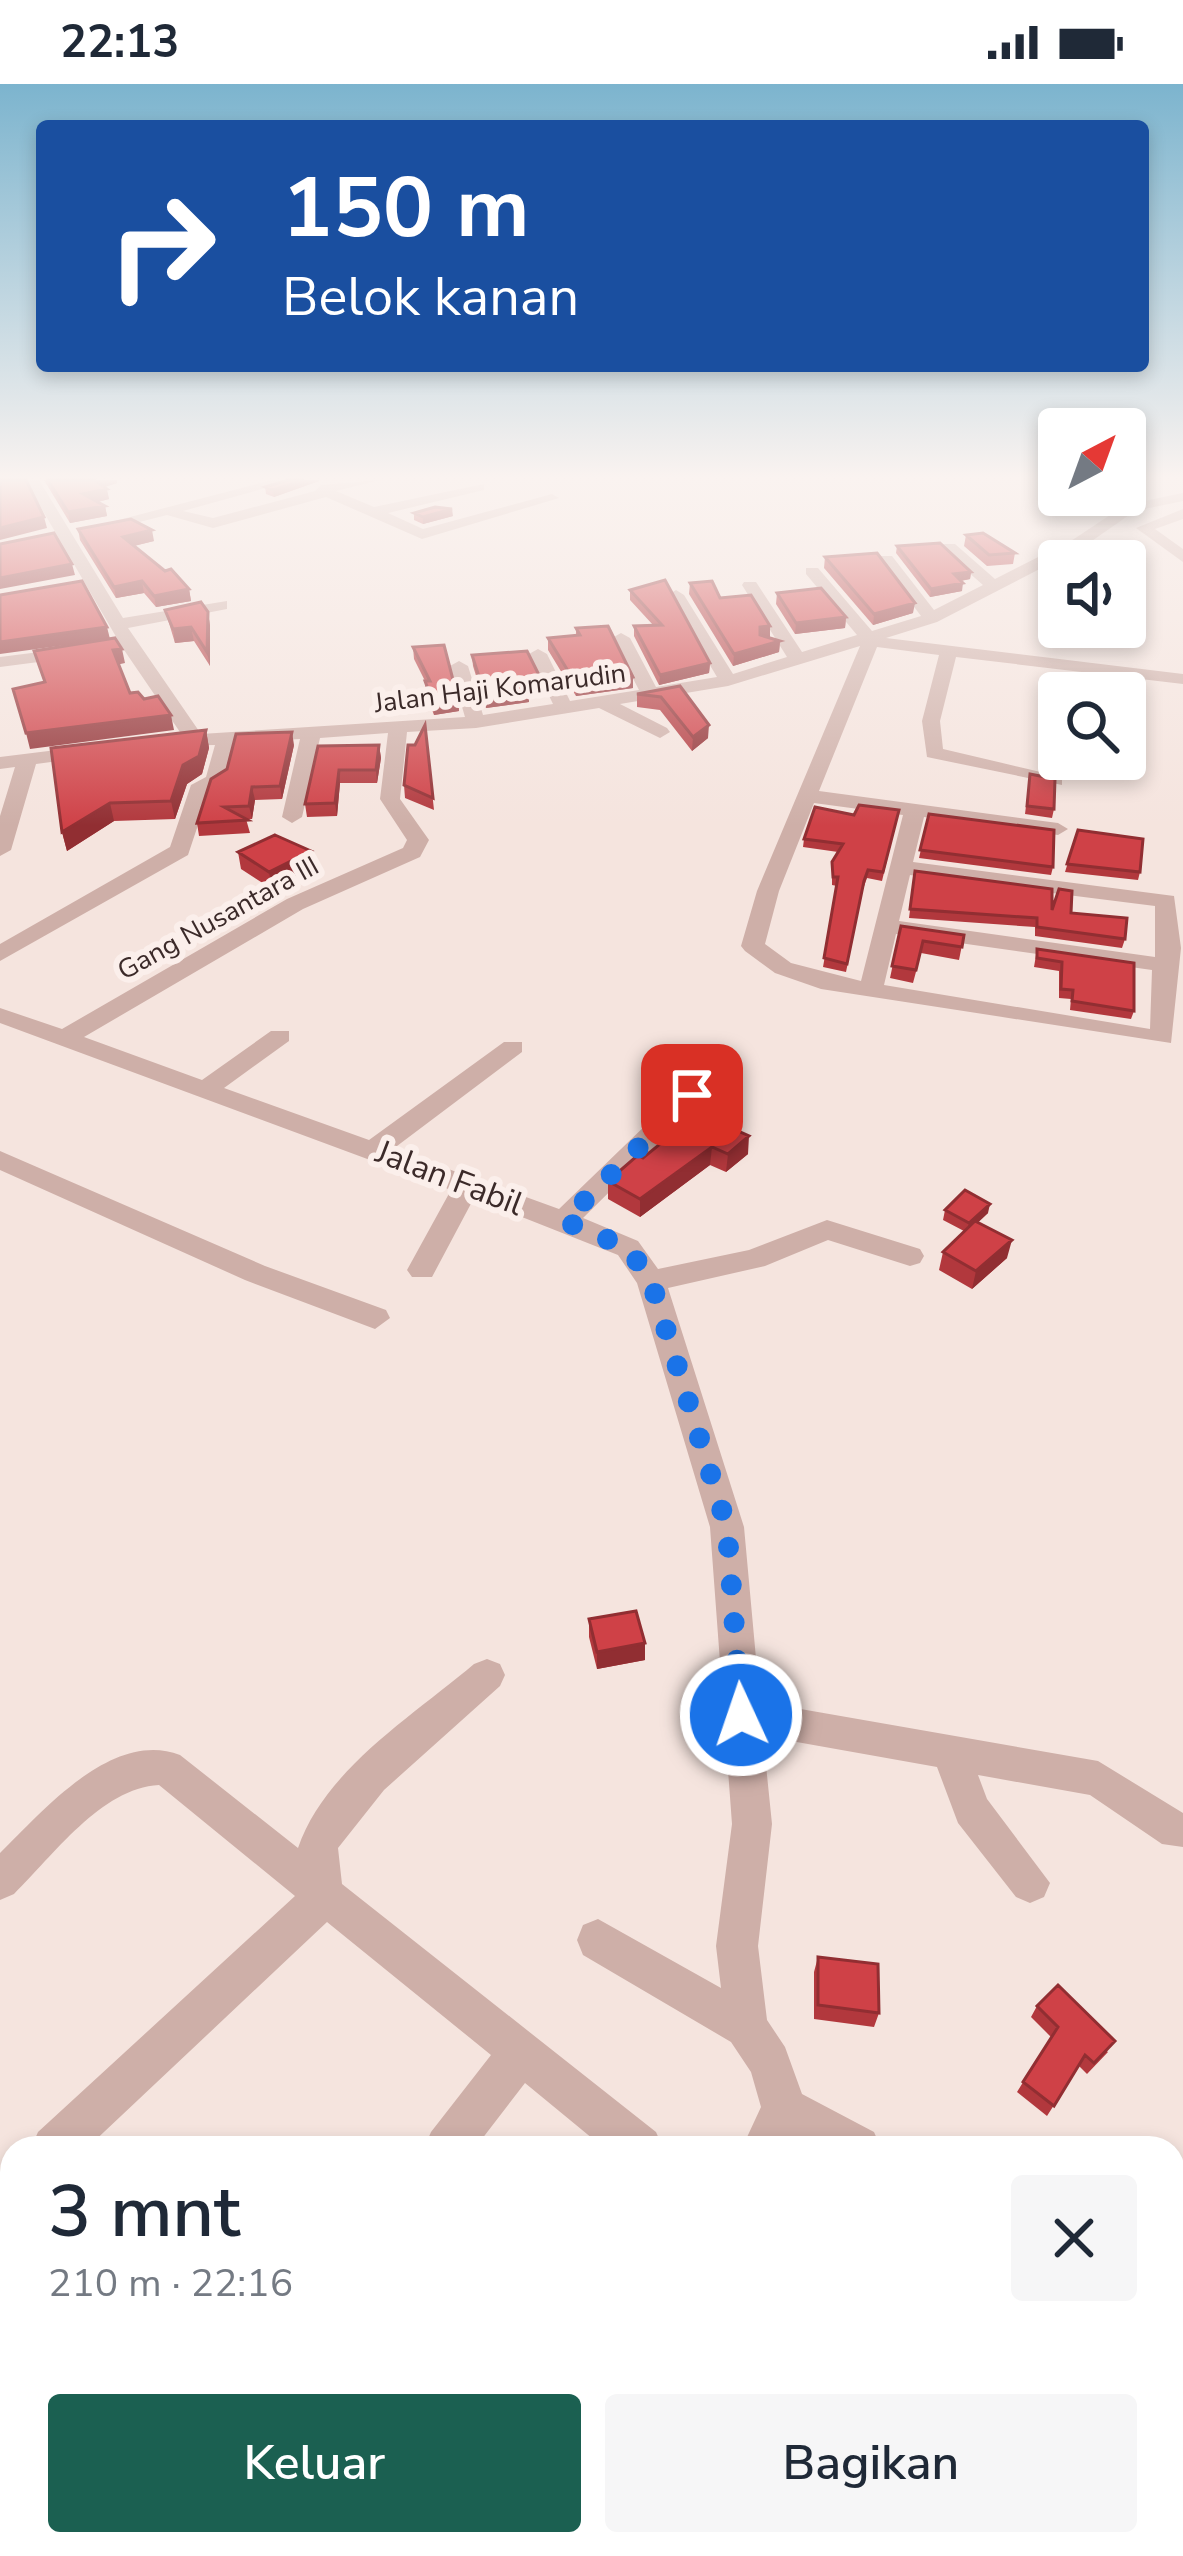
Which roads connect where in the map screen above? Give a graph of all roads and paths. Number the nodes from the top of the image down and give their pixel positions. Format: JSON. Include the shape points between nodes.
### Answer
{"nodes":[{"id":1,"x":100,"y":595,"type":"edge"},
{"id":2,"x":676,"y":595,"type":"edge"},
{"id":3,"x":757,"y":595,"type":"edge"},
{"id":4,"x":833,"y":595,"type":"edge"},
{"id":5,"x":914,"y":595,"type":"edge"},
{"id":6,"x":976,"y":595,"type":"edge"},
{"id":7,"x":220,"y":605,"type":"dead end"},
{"id":8,"x":931,"y":618,"type":"junction"},
{"id":9,"x":120,"y":624,"type":"junction"},
{"id":10,"x":621,"y":638,"type":"dead end"},
{"id":11,"x":872,"y":640,"type":"junction"},
{"id":12,"x":97,"y":649,"type":"edge"},
{"id":13,"x":949,"y":651,"type":"junction"},
{"id":14,"x":538,"y":654,"type":"dead end"},
{"id":15,"x":797,"y":659,"type":"junction"},
{"id":16,"x":0,"y":662,"type":"edge"},
{"id":17,"x":459,"y":665,"type":"dead end"},
{"id":18,"x":1183,"y":679,"type":"edge"},
{"id":19,"x":728,"y":681,"type":"junction"},
{"id":20,"x":652,"y":697,"type":"junction"},
{"id":21,"x":604,"y":703,"type":"junction"},
{"id":22,"x":565,"y":709,"type":"junction"},
{"id":23,"x":476,"y":722,"type":"junction"},
{"id":24,"x":398,"y":730,"type":"junction"},
{"id":25,"x":660,"y":732,"type":"dead end"},
{"id":26,"x":311,"y":734,"type":"junction"},
{"id":27,"x":194,"y":738,"type":"junction"},
{"id":28,"x":226,"y":738,"type":"junction"},
{"id":29,"x":146,"y":744,"type":"edge"},
{"id":30,"x":99,"y":751,"type":"edge"},
{"id":31,"x":28,"y":760,"type":"junction"},
{"id":32,"x":0,"y":763,"type":"edge"},
{"id":33,"x":1055,"y":781,"type":"edge"},
{"id":34,"x":808,"y":796,"type":"junction"},
{"id":35,"x":915,"y":810,"type":"junction"},
{"id":36,"x":292,"y":817,"type":"dead end"},
{"id":37,"x":1058,"y":829,"type":"edge"},
{"id":38,"x":0,"y":850,"type":"edge"},
{"id":39,"x":902,"y":867,"type":"junction"},
{"id":40,"x":886,"y":926,"type":"junction"},
{"id":41,"x":0,"y":954,"type":"edge"},
{"id":42,"x":1164,"y":965,"type":"junction"},
{"id":43,"x":871,"y":990,"type":"junction"},
{"id":44,"x":0,"y":1015,"type":"edge"},
{"id":45,"x":280,"y":1036,"type":"dead end"},
{"id":46,"x":65,"y":1038,"type":"junction"},
{"id":47,"x":513,"y":1047,"type":"dead end"},
{"id":48,"x":206,"y":1088,"type":"junction"},
{"id":49,"x":692,"y":1095,"type":"dead end"},
{"id":50,"x":376,"y":1148,"type":"junction"},
{"id":51,"x":0,"y":1160,"type":"edge"},
{"id":52,"x":468,"y":1184,"type":"junction"},
{"id":53,"x":564,"y":1221,"type":"junction"},
{"id":54,"x":910,"y":1256,"type":"dead end"},
{"id":55,"x":422,"y":1270,"type":"dead end"},
{"id":56,"x":651,"y":1281,"type":"junction"},
{"id":57,"x":375,"y":1318,"type":"dead end"},
{"id":58,"x":487,"y":1675,"type":"dead end"},
{"id":59,"x":741,"y":1715,"type":"junction"},
{"id":60,"x":952,"y":1755,"type":"junction"},
{"id":61,"x":1176,"y":1831,"type":"dead end"},
{"id":62,"x":0,"y":1880,"type":"edge"},
{"id":63,"x":1030,"y":1883,"type":"dead end"},
{"id":64,"x":326,"y":1895,"type":"junction"},
{"id":65,"x":598,"y":1940,"type":"dead end"},
{"id":66,"x":746,"y":2027,"type":"junction"},
{"id":67,"x":521,"y":2052,"type":"junction"},
{"id":68,"x":774,"y":2128,"type":"edge"},
{"id":69,"x":67,"y":2136,"type":"edge"},
{"id":70,"x":456,"y":2136,"type":"edge"},
{"id":71,"x":625,"y":2136,"type":"edge"},
{"id":72,"x":808,"y":2136,"type":"edge"}],
"edges":[{"from":1,"to":9,"type":"street"},
{"from":2,"to":19,"type":"street"},
{"from":3,"to":15,"type":"street"},
{"from":4,"to":11,"type":"street"},
{"from":5,"to":8,"type":"street"},
{"from":6,"to":8,"type":"street","name":"Jalan Haji Komarudin"},
{"from":7,"to":9,"type":"street"},
{"from":8,"to":11,"type":"street","name":"Jalan Haji Komarudin"},
{"from":9,"to":27,"type":"street"},
{"from":10,"to":20,"type":"street"},
{"from":11,"to":13,"type":"street"},
{"from":11,"to":15,"type":"street","name":"Jalan Haji Komarudin"},
{"from":11,"to":34,"type":"street"},
{"from":12,"to":16,"type":"street"},
{"from":13,"to":18,"type":"street"},
{"from":13,"to":33,"type":"street","via":[[931,722],[934,753]]},
{"from":14,"to":22,"type":"street"},
{"from":15,"to":19,"type":"street","name":"Jalan Haji Komarudin"},
{"from":17,"to":23,"type":"street"},
{"from":19,"to":20,"type":"street","name":"Jalan Haji Komarudin"},
{"from":20,"to":21,"type":"street","name":"Jalan Haji Komarudin"},
{"from":21,"to":22,"type":"street","name":"Jalan Haji Komarudin"},
{"from":21,"to":25,"type":"street"},
{"from":22,"to":23,"type":"street","name":"Jalan Haji Komarudin"},
{"from":23,"to":24,"type":"street","name":"Jalan Haji Komarudin"},
{"from":24,"to":26,"type":"street","name":"Jalan Haji Komarudin"},
{"from":24,"to":46,"type":"street","name":"Gang Nusantara III","via":[[390,799],[418,840],[412,852],[295,904]]},
{"from":26,"to":28,"type":"street","name":"Jalan Haji Komarudin"},
{"from":26,"to":36,"type":"street"},
{"from":27,"to":28,"type":"street","name":"Jalan Haji Komarudin"},
{"from":27,"to":29,"type":"street","name":"Jalan Haji Komarudin"},
{"from":28,"to":41,"type":"street","via":[[215,781],[201,785],[180,850]]},
{"from":30,"to":31,"type":"street"},
{"from":31,"to":32,"type":"street"},
{"from":31,"to":38,"type":"street"},
{"from":34,"to":35,"type":"street"},
{"from":34,"to":43,"type":"street","via":[[754,946],[802,975]]},
{"from":35,"to":37,"type":"street"},
{"from":35,"to":39,"type":"street"},
{"from":39,"to":40,"type":"street"},
{"from":39,"to":42,"type":"street","via":[[1166,901]]},
{"from":40,"to":42,"type":"street"},
{"from":40,"to":43,"type":"street"},
{"from":42,"to":43,"type":"street","via":[[1162,1038]]},
{"from":44,"to":46,"type":"street","name":"Jalan Fabil"},
{"from":45,"to":48,"type":"street"},
{"from":46,"to":48,"type":"street","name":"Jalan Fabil"},
{"from":47,"to":50,"type":"street"},
{"from":48,"to":50,"type":"street","name":"Jalan Fabil"},
{"from":49,"to":53,"type":"street"},
{"from":50,"to":52,"type":"street","name":"Jalan Fabil"},
{"from":51,"to":57,"type":"street"},
{"from":52,"to":53,"type":"street","name":"Jalan Fabil"},
{"from":52,"to":55,"type":"street"},
{"from":53,"to":56,"type":"street","name":"Jalan Fabil","via":[[628,1248]]},
{"from":54,"to":56,"type":"street","via":[[827,1230],[755,1258]]},
{"from":56,"to":59,"type":"street","name":"Jalan Fabil","via":[[727,1527]]},
{"from":58,"to":64,"type":"street","via":[[339,1810],[315,1861]]},
{"from":59,"to":60,"type":"street"},
{"from":59,"to":66,"type":"street","name":"Jalan Fabil","via":[[752,1824],[737,1946]]},
{"from":60,"to":61,"type":"street","via":[[1099,1779]]},
{"from":60,"to":63,"type":"street","via":[[972,1810]]},
{"from":62,"to":64,"type":"street","via":[[111,1779],[144,1765],[166,1767]]},
{"from":64,"to":67,"type":"street"},
{"from":64,"to":69,"type":"street"},
{"from":65,"to":66,"type":"street"},
{"from":66,"to":68,"type":"street","name":"Jalan Fabil","via":[[770,2062]]},
{"from":67,"to":70,"type":"street"},
{"from":67,"to":71,"type":"street"},
{"from":68,"to":72,"type":"street"}]}
